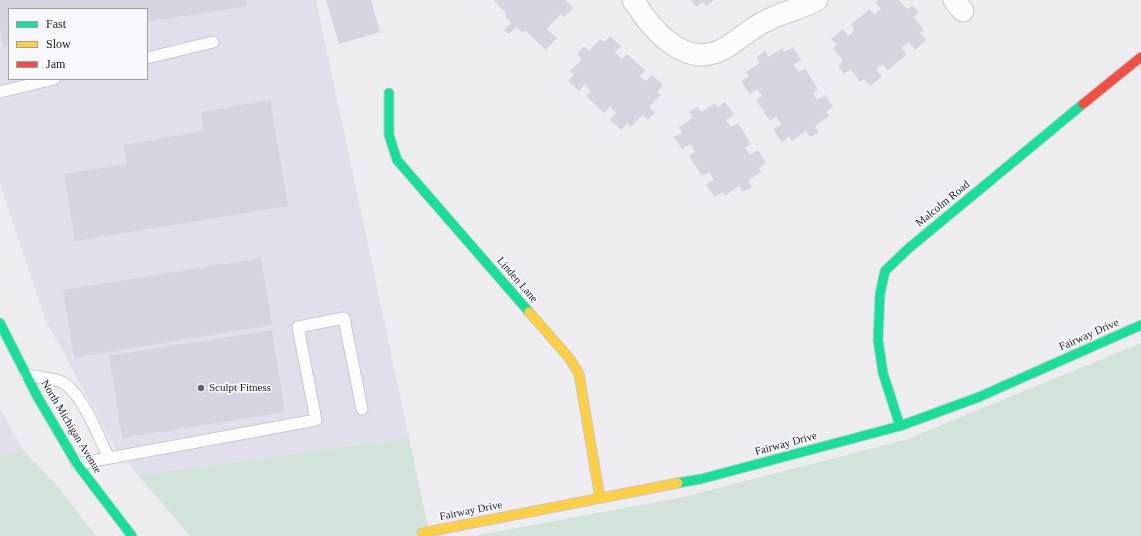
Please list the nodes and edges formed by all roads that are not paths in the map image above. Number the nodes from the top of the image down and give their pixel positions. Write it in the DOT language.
graph roads {
  1 [pos="633,0"];
  2 [pos="817,0"];
  3 [pos="213,42"];
  4 [pos="1141,57"];
  5 [pos="148,58"];
  6 [pos="50,80"];
  7 [pos="0,92"];
  8 [pos="389,93"];
  9 [pos="0,324"];
  10 [pos="1141,325"];
  11 [pos="26,375"];
  12 [pos="362,409"];
  13 [pos="900,426"];
  14 [pos="109,458"];
  15 [pos="77,464"];
  16 [pos="600,498"];
  17 [pos="422,533"];
  18 [pos="132,536"];
  1 -- 2 [label="street"];
  3 -- 5 [label="lane"];
  4 -- 13 [label="street, Malcolm Road"];
  6 -- 7 [label="lane"];
  8 -- 16 [label="street, Linden Lane"];
  9 -- 11 [label="street, North Michigan Avenue"];
  10 -- 13 [label="street, Fairway Drive"];
  11 -- 14 [label="lane"];
  11 -- 15 [label="street, North Michigan Avenue"];
  12 -- 14 [label="lane"];
  13 -- 16 [label="street, Fairway Drive"];
  14 -- 15 [label="lane"];
  15 -- 18 [label="street, North Michigan Avenue"];
  16 -- 17 [label="street, Fairway Drive"];
}
